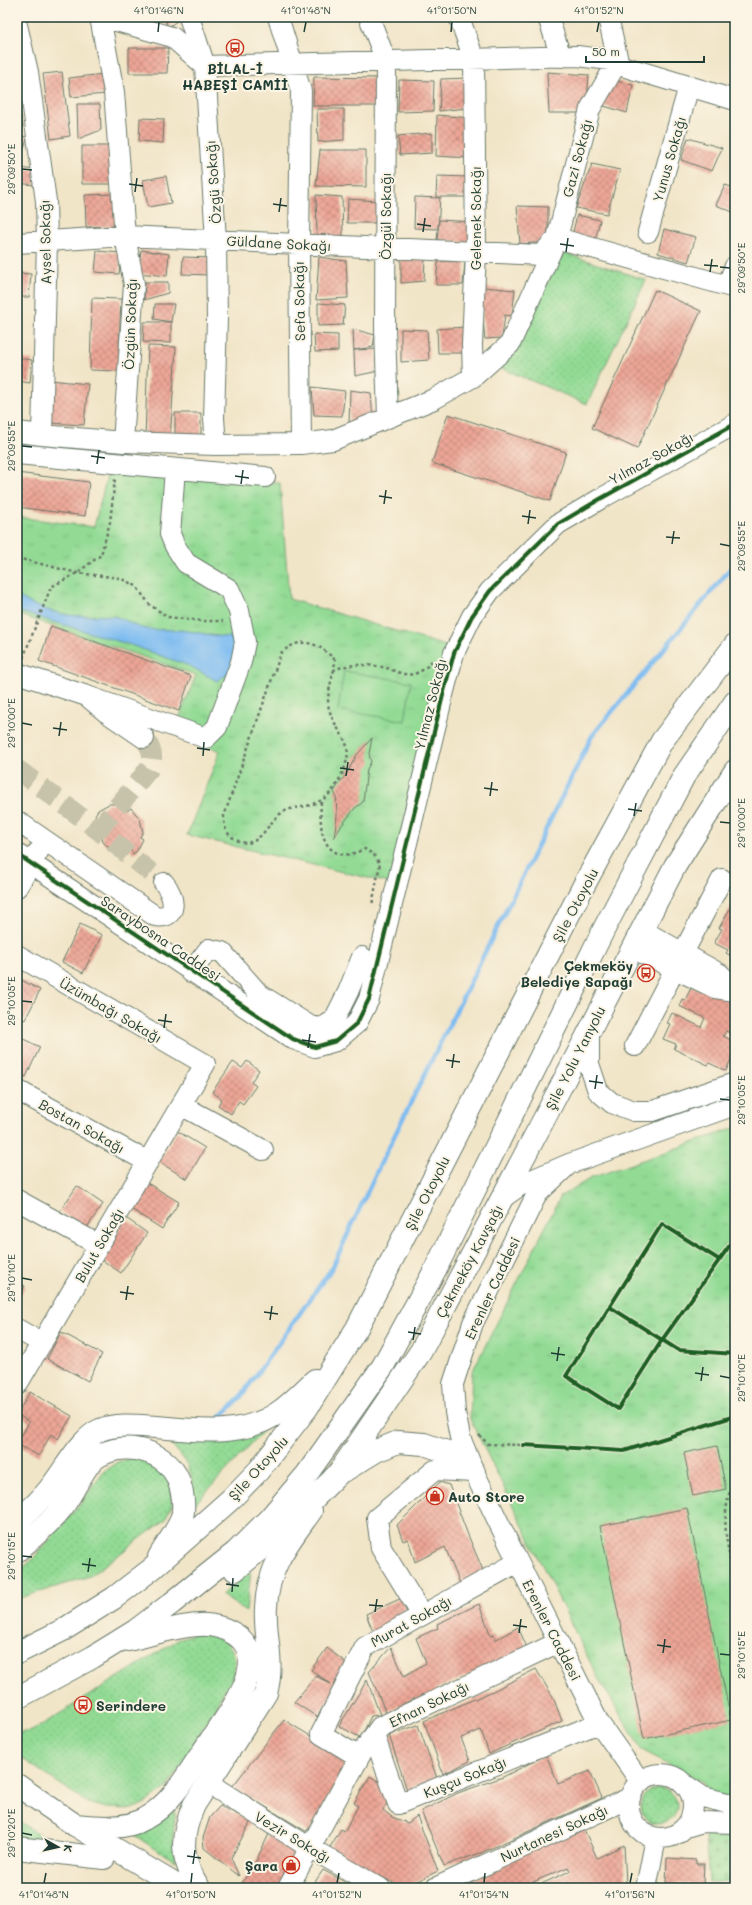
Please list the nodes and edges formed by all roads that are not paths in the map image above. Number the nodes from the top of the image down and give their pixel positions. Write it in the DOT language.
graph roads {
  1 [pos="101,17"];
  2 [pos="189,17"];
  3 [pos="278,17"];
  4 [pos="369,17"];
  5 [pos="459,17"];
  6 [pos="548,17"];
  7 [pos="608,17"];
  8 [pos="17,25"];
  9 [pos="561,56"];
  10 [pos="474,59"];
  11 [pos="386,61"];
  12 [pos="618,61"];
  13 [pos="294,63"];
  14 [pos="205,66"];
  15 [pos="689,86"];
  16 [pos="735,100"];
  17 [pos="648,232"];
  18 [pos="125,236"];
  19 [pos="557,238"];
  20 [pos="216,240"];
  21 [pos="47,241"];
  22 [pos="17,243"];
  23 [pos="298,244"];
  24 [pos="385,248"];
  25 [pos="476,252"];
  26 [pos="541,255"];
  27 [pos="735,266"];
  28 [pos="731,286"];
  29 [pos="473,377"];
  30 [pos="388,417"];
  31 [pos="735,424"];
  32 [pos="17,432"];
  33 [pos="42,435"];
  34 [pos="123,442"];
  35 [pos="301,444"];
  36 [pos="216,445"];
  37 [pos="17,454"];
  38 [pos="175,469"];
  39 [pos="265,477"];
  40 [pos="735,645"];
  41 [pos="17,674"];
  42 [pos="86,696"];
  43 [pos="735,702"];
  44 [pos="144,738"];
  45 [pos="735,771"];
  46 [pos="17,820"];
  47 [pos="44,840"];
  48 [pos="24,859"];
  49 [pos="722,879"];
  50 [pos="164,883"];
  51 [pos="17,887"];
  52 [pos="637,939"];
  53 [pos="17,955"];
  54 [pos="362,957"];
  55 [pos="685,964"];
  56 [pos="191,972"];
  57 [pos="735,990"];
  58 [pos="589,1030"];
  59 [pos="292,1039"];
  60 [pos="635,1046"];
  61 [pos="205,1064"];
  62 [pos="735,1083"];
  63 [pos="17,1090"];
  64 [pos="181,1105"];
  65 [pos="735,1105"];
  66 [pos="263,1150"];
  67 [pos="148,1162"];
  68 [pos="569,1164"];
  69 [pos="501,1199"];
  70 [pos="17,1200"];
  71 [pos="99,1245"];
  72 [pos="17,1329"];
  73 [pos="42,1342"];
  74 [pos="349,1342"];
  75 [pos="17,1385"];
  76 [pos="474,1472"];
  77 [pos="338,1474"];
  78 [pos="17,1522"];
  79 [pos="17,1551"];
  80 [pos="518,1562"];
  81 [pos="153,1568"];
  82 [pos="172,1603"];
  83 [pos="422,1615"];
  84 [pos="559,1642"];
  85 [pos="115,1643"];
  86 [pos="17,1653"];
  87 [pos="17,1698"];
  88 [pos="599,1723"];
  89 [pos="374,1735"];
  90 [pos="359,1757"];
  91 [pos="640,1781"];
  92 [pos="208,1783"];
  93 [pos="17,1785"];
  94 [pos="687,1786"];
  95 [pos="629,1798"];
  96 [pos="17,1804"];
  97 [pos="735,1805"];
  98 [pos="735,1822"];
  99 [pos="76,1825"];
  100 [pos="686,1826"];
  101 [pos="656,1838"];
  102 [pos="17,1848"];
  103 [pos="310,1848"];
  104 [pos="104,1858"];
  105 [pos="151,1888"];
  106 [pos="181,1888"];
  107 [pos="199,1888"];
  108 [pos="288,1888"];
  109 [pos="380,1888"];
  110 [pos="435,1888"];
  111 [pos="646,1888"];
  1 -- 14 [label="street"];
  1 -- 18 [label="street, Özgün Sokağı"];
  2 -- 14 [label="street, Özgü Sokağı"];
  3 -- 13 [label="street, Sefa Sokağı"];
  4 -- 11 [label="street, Özgül Sokağı"];
  5 -- 10 [label="street, Gelenek Sokağı"];
  6 -- 9 [label="street"];
  7 -- 12 [label="street"];
  8 -- 21 [label="street, Aysel Sokağı"];
  9 -- 10 [label="street"];
  9 -- 12 [label="street"];
  10 -- 11 [label="street"];
  10 -- 25 [label="street, Gelenek Sokağı"];
  11 -- 13 [label="street"];
  11 -- 24 [label="street, Özgül Sokağı"];
  12 -- 15 [label="street"];
  12 -- 19 [label="street, Gazi Sokağı"];
  13 -- 14 [label="street"];
  13 -- 23 [label="street, Sefa Sokağı"];
  14 -- 20 [label="street, Özgü Sokağı"];
  15 -- 16 [label="street"];
  15 -- 17 [label="street, Yunus Sokağı"];
  18 -- 20 [label="street, Güldane Sokağı"];
  18 -- 21 [label="street, Güldane Sokağı"];
  18 -- 34 [label="street, Özgün Sokağı"];
  19 -- 26 [label="street, Gazi Sokağı"];
  19 -- 28 [label="street"];
  19 -- 29 [label="street"];
  20 -- 23 [label="street, Güldane Sokağı"];
  20 -- 36 [label="street, Özgü Sokağı"];
  21 -- 22 [label="street, Güldane Sokağı"];
  21 -- 33 [label="street, Aysel Sokağı"];
  23 -- 24 [label="street, Güldane Sokağı"];
  23 -- 35 [label="street, Sefa Sokağı"];
  24 -- 25 [label="street, Güldane Sokağı"];
  24 -- 30 [label="street, Özgül Sokağı"];
  25 -- 26 [label="street, Güldane Sokağı"];
  25 -- 29 [label="street, Gelenek Sokağı"];
  27 -- 28 [label="street"];
  29 -- 30 [label="street"];
  30 -- 35 [label="street"];
  31 -- 59 [label="street, Yılmaz Sokağı"];
  32 -- 33 [label="street"];
  33 -- 34 [label="street"];
  34 -- 36 [label="street"];
  35 -- 36 [label="street"];
  37 -- 38 [label="street"];
  38 -- 39 [label="street"];
  38 -- 42 [label="street"];
  40 -- 74 [label="main road, Şile Otoyolu"];
  41 -- 42 [label="street"];
  42 -- 44 [label="street"];
  43 -- 82 [label="main road"];
  45 -- 52 [label="main road, Şile Yolu Yanyolu"];
  46 -- 47 [label="street"];
  47 -- 48 [label="street"];
  47 -- 50 [label="street"];
  48 -- 51 [label="street"];
  48 -- 56 [label="street, Saraybosna Caddesi"];
  49 -- 55 [label="street"];
  52 -- 55 [label="street"];
  52 -- 58 [label="main road, Şile Yolu Yanyolu"];
  53 -- 61 [label="street, Üzümbağı Sokağı"];
  54 -- 56 [label="street"];
  55 -- 57 [label="street"];
  55 -- 60 [label="street"];
  56 -- 59 [label="street, Saraybosna Caddesi"];
  58 -- 62 [label="street"];
  58 -- 69 [label="main road, Şile Yolu Yanyolu"];
  61 -- 64 [label="street, Bulut Sokağı"];
  63 -- 67 [label="street, Bostan Sokağı"];
  64 -- 66 [label="street"];
  64 -- 67 [label="street, Bulut Sokağı"];
  65 -- 68 [label="street, Çekmeköy Kavşağı"];
  67 -- 71 [label="street, Bulut Sokağı"];
  68 -- 69 [label="street, Çekmeköy Kavşağı"];
  68 -- 76 [label="street, Erenler Caddesi"];
  69 -- 77 [label="main road, Çekmeköy Kavşağı"];
  70 -- 71 [label="street"];
  71 -- 73 [label="street, Bulut Sokağı"];
  72 -- 73 [label="street"];
  73 -- 75 [label="street, Bulut Sokağı"];
  74 -- 78 [label="main road"];
  74 -- 81 [label="main road, Şile Otoyolu"];
  76 -- 77 [label="main road"];
  76 -- 80 [label="street, Erenler Caddesi"];
  76 -- 83 [label="street"];
  77 -- 82 [label="main road"];
  77 -- 92 [label="main road"];
  79 -- 81 [label="main road"];
  80 -- 83 [label="street, Murat Sokağı"];
  80 -- 84 [label="street, Erenler Caddesi"];
  81 -- 86 [label="main road, Şile Otoyolu"];
  82 -- 85 [label="main road"];
  83 -- 90 [label="street, Murat Sokağı"];
  84 -- 88 [label="street, Erenler Caddesi"];
  84 -- 89 [label="street, Efnan Sokağı"];
  85 -- 87 [label="main road"];
  85 -- 99 [label="main road"];
  88 -- 89 [label="street, Kuşçu Sokağı"];
  88 -- 91 [label="street, Erenler Caddesi"];
  89 -- 90 [label="street, Efnan Sokağı"];
  90 -- 103 [label="street, Efnan Sokağı"];
  91 -- 94 [label="street"];
  91 -- 95 [label="street"];
  92 -- 103 [label="street, Vezir Sokağı"];
  92 -- 107 [label="main road"];
  93 -- 99 [label="main road"];
  94 -- 97 [label="street"];
  94 -- 100 [label="street"];
  95 -- 101 [label="street"];
  95 -- 110 [label="street, Nurtanesi Sokağı"];
  96 -- 104 [label="main road"];
  98 -- 100 [label="street"];
  99 -- 106 [label="main road"];
  100 -- 101 [label="street"];
  101 -- 111 [label="street"];
  102 -- 104 [label="main road"];
  103 -- 108 [label="street, Efnan Sokağı"];
  103 -- 109 [label="street, Vezir Sokağı"];
  104 -- 105 [label="main road"];
}
